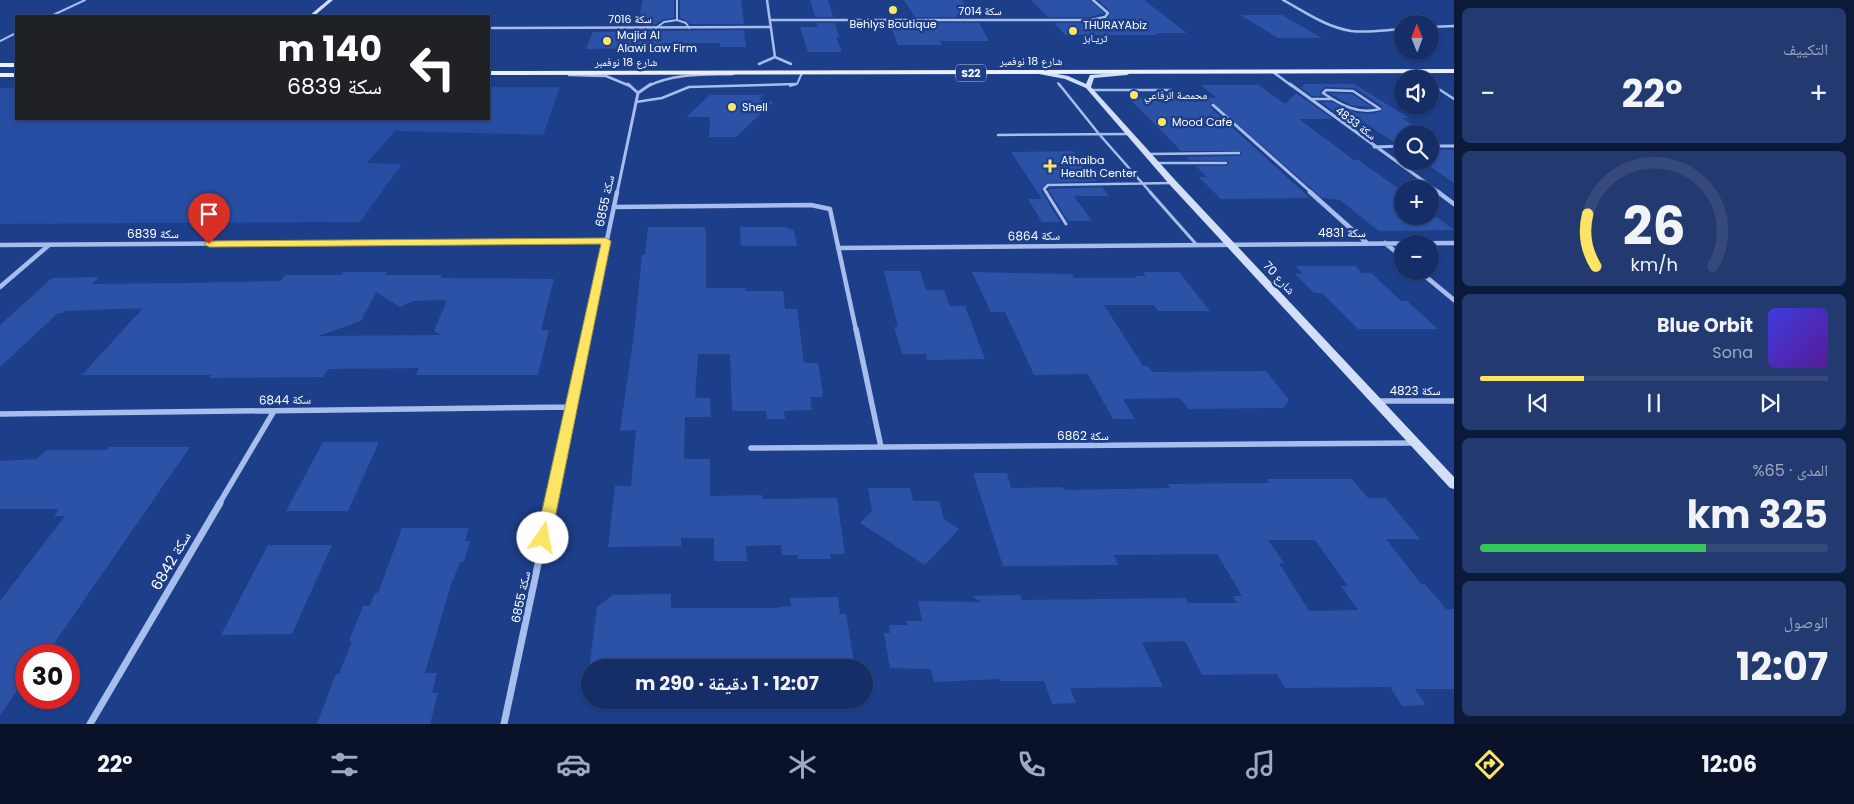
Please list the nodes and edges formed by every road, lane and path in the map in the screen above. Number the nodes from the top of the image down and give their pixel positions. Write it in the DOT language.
graph roads {
  1 [pos="85,0"];
  2 [pos="330,0"];
  3 [pos="677,0"];
  4 [pos="767,0"];
  5 [pos="1093,0"];
  6 [pos="1283,0"];
  7 [pos="53,15"];
  8 [pos="312,15"];
  9 [pos="677,20"];
  10 [pos="770,20"];
  11 [pos="1454,26"];
  12 [pos="1439,27"];
  13 [pos="490,28"];
  14 [pos="656,28"];
  15 [pos="689,28"];
  16 [pos="771,28"];
  17 [pos="1394,29"];
  18 [pos="15,34"];
  19 [pos="0,41"];
  20 [pos="775,57"];
  21 [pos="1454,63"];
  22 [pos="759,64"];
  23 [pos="791,64"];
  24 [pos="0,65"];
  25 [pos="15,65"];
  26 [pos="490,65"];
  27 [pos="1439,71"];
  28 [pos="1454,71"];
  29 [pos="1130,72"];
  30 [pos="1272,72"];
  31 [pos="1394,72"];
  32 [pos="490,73"];
  33 [pos="512,73"];
  34 [pos="754,73"];
  35 [pos="802,73"];
  36 [pos="1041,73"];
  37 [pos="0,75"];
  38 [pos="15,75"];
  39 [pos="1058,83"];
  40 [pos="1090,89"];
  41 [pos="1170,90"];
  42 [pos="1439,90"];
  43 [pos="638,93"];
  44 [pos="1310,99"];
  45 [pos="1332,99"];
  46 [pos="1454,99"];
  47 [pos="636,102"];
  48 [pos="1213,105"];
  49 [pos="1100,134"];
  50 [pos="1128,134"];
  51 [pos="998,135"];
  52 [pos="1394,146"];
  53 [pos="1439,146"];
  54 [pos="1454,146"];
  55 [pos="1374,147"];
  56 [pos="1239,153"];
  57 [pos="1146,154"];
  58 [pos="1226,163"];
  59 [pos="1155,164"];
  60 [pos="1142,183"];
  61 [pos="1173,183"];
  62 [pos="1454,204"];
  63 [pos="614,207"];
  64 [pos="1066,224"];
  65 [pos="606,241"];
  66 [pos="1367,243"];
  67 [pos="1385,243"];
  68 [pos="1454,243"];
  69 [pos="1196,244"];
  70 [pos="1230,244"];
  71 [pos="49,245"];
  72 [pos="0,246"];
  73 [pos="838,248"];
  74 [pos="1394,251"];
  75 [pos="1430,280"];
  76 [pos="0,287"];
  77 [pos="1454,300"];
  78 [pos="1376,401"];
  79 [pos="1454,401"];
  80 [pos="571,407"];
  81 [pos="274,410"];
  82 [pos="0,414"];
  83 [pos="1415,443"];
  84 [pos="880,447"];
  85 [pos="751,448"];
  86 [pos="1454,485"];
  87 [pos="90,724"];
  88 [pos="504,724"];
  1 -- 7 [label="lane"];
  2 -- 8 [label="street"];
  3 -- 9 [label="lane"];
  4 -- 10 [label="street"];
  5 -- 10 [label="street, سكة 7014"];
  6 -- 17 [label="street"];
  9 -- 14 [label="lane"];
  9 -- 15 [label="lane"];
  10 -- 16 [label="street"];
  11 -- 12 [label="street"];
  13 -- 14 [label="street, سكة 7016"];
  14 -- 15 [label="street, سكة 7016"];
  15 -- 16 [label="street, سكة 7016"];
  16 -- 20 [label="street"];
  18 -- 19 [label="lane"];
  20 -- 22 [label="street"];
  20 -- 23 [label="street"];
  21 -- 23 [label="main road, شارع 18 نوفمبر / S22"];
  22 -- 23 [label="main road, شارع 18 نوفمبر / S22"];
  22 -- 26 [label="main road, شارع 18 نوفمبر / S22"];
  24 -- 25 [label="main road"];
  27 -- 28 [label="main road, شارع 18 نوفمبر / S22"];
  29 -- 30 [label="main road, شارع 18 نوفمبر / S22"];
  29 -- 36 [label="main road, شارع 18 نوفمبر / S22"];
  29 -- 40 [label="street"];
  30 -- 31 [label="main road, شارع 18 نوفمبر / S22"];
  30 -- 44 [label="street, سكة 4833"];
  32 -- 33 [label="main road, شارع 18 نوفمبر / S22"];
  33 -- 34 [label="main road, شارع 18 نوفمبر / S22"];
  33 -- 43 [label="street"];
  34 -- 35 [label="main road, شارع 18 نوفمبر / S22"];
  34 -- 43 [label="street"];
  35 -- 36 [label="main road, شارع 18 نوفمبر / S22"];
  35 -- 47 [label="lane"];
  36 -- 40 [label="street, شارع 70"];
  37 -- 38 [label="main road"];
  39 -- 49 [label="lane"];
  40 -- 41 [label="lane"];
  40 -- 50 [label="street, شارع 70"];
  42 -- 46 [label="lane"];
  43 -- 47 [label="street, سكة 6855"];
  44 -- 45 [label="lane"];
  44 -- 55 [label="street, سكة 4833"];
  45 -- 45 [label="lane"];
  47 -- 63 [label="street, سكة 6855"];
  48 -- 66 [label="street"];
  49 -- 50 [label="lane"];
  49 -- 51 [label="lane"];
  49 -- 60 [label="lane"];
  50 -- 57 [label="street, شارع 70"];
  52 -- 55 [label="street"];
  53 -- 54 [label="street"];
  55 -- 62 [label="street, سكة 4833"];
  56 -- 57 [label="lane"];
  57 -- 59 [label="street, شارع 70"];
  58 -- 59 [label="lane"];
  59 -- 61 [label="street, شارع 70"];
  60 -- 61 [label="lane"];
  60 -- 64 [label="lane"];
  60 -- 69 [label="lane"];
  61 -- 70 [label="street, شارع 70"];
  63 -- 65 [label="street, سكة 6855"];
  63 -- 73 [label="street"];
  65 -- 71 [label="street, سكة 6839"];
  65 -- 80 [label="street, سكة 6855"];
  66 -- 67 [label="street, سكة 4831"];
  66 -- 70 [label="street, سكة 4831"];
  67 -- 68 [label="street, سكة 4831"];
  67 -- 74 [label="street"];
  69 -- 70 [label="street, سكة 6864"];
  69 -- 73 [label="street, سكة 6864"];
  70 -- 78 [label="street, شارع 70"];
  71 -- 72 [label="street, سكة 6839"];
  71 -- 76 [label="street"];
  73 -- 84 [label="street"];
  75 -- 77 [label="street"];
  78 -- 79 [label="street, سكة 4823"];
  78 -- 83 [label="street, شارع 70"];
  80 -- 81 [label="street, سكة 6844"];
  80 -- 88 [label="street, سكة 6855"];
  81 -- 82 [label="street, سكة 6844"];
  81 -- 87 [label="street, سكة 6842"];
  83 -- 84 [label="street, سكة 6862"];
  83 -- 86 [label="street, شارع 70"];
  84 -- 85 [label="street, سكة 6862"];
}
